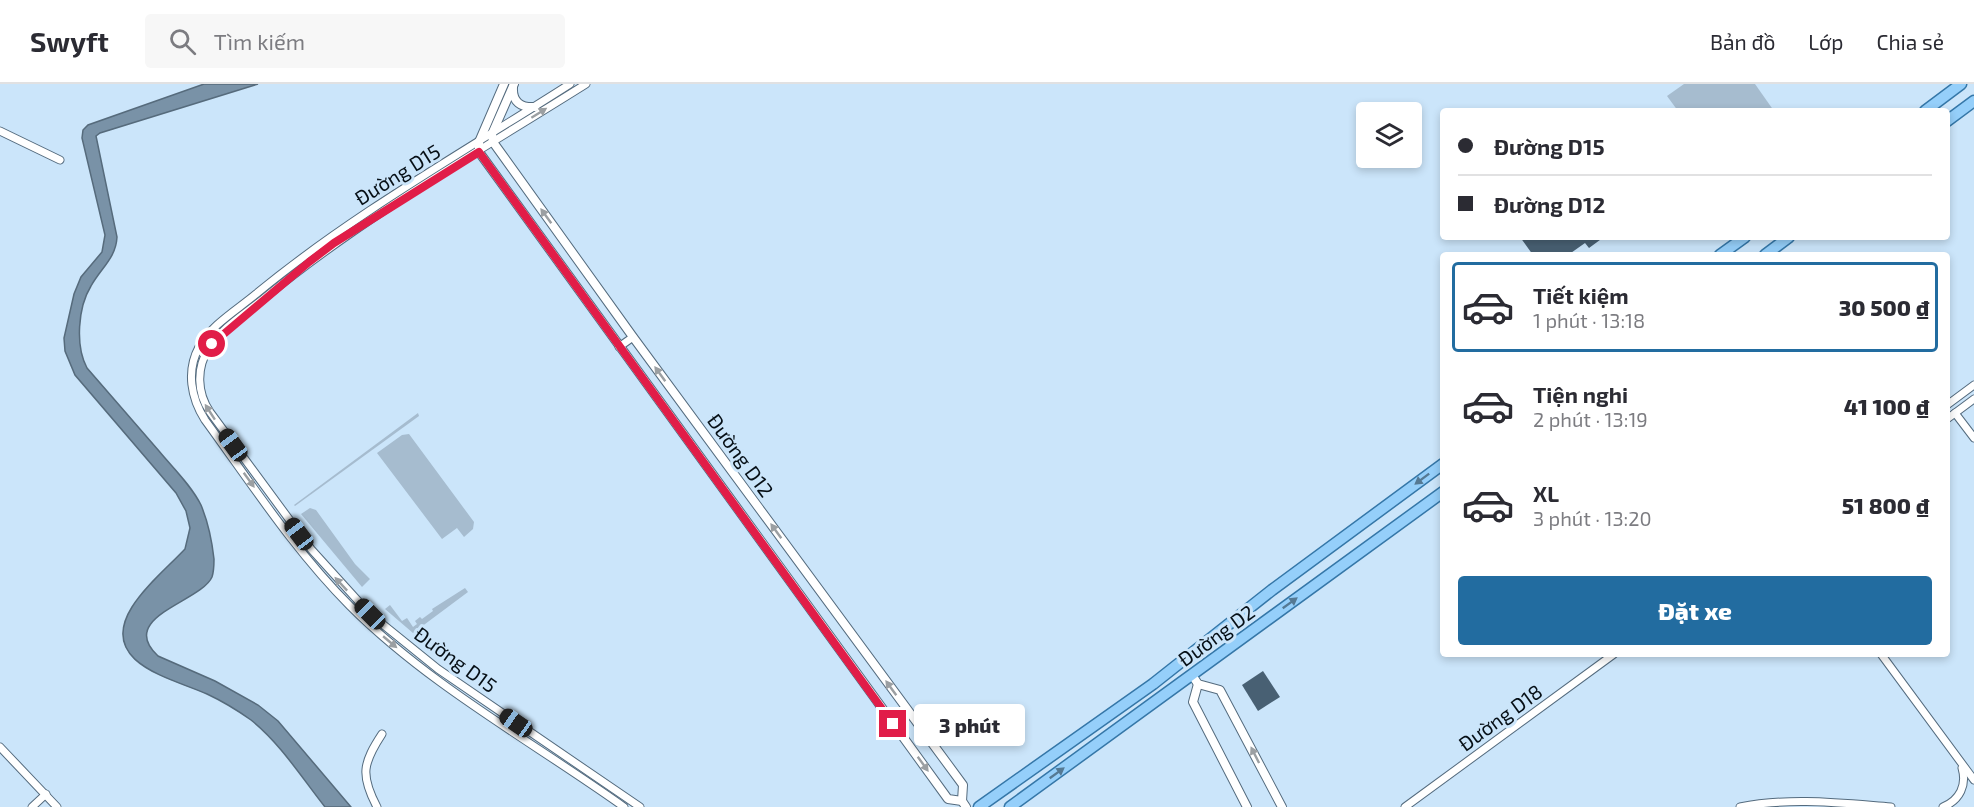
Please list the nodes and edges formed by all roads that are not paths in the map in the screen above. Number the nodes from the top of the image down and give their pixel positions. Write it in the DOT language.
graph roads {
  1 [pos="504,84"];
  2 [pos="514,84"];
  3 [pos="570,84"];
  4 [pos="586,84"];
  5 [pos="1961,84"];
  6 [pos="1950,93"];
  7 [pos="1970,104"];
  8 [pos="535,107"];
  9 [pos="1921,108"];
  10 [pos="1929,108"];
  11 [pos="1950,119"];
  12 [pos="1950,126"];
  13 [pos="0,130"];
  14 [pos="492,138"];
  15 [pos="479,147"];
  16 [pos="60,160"];
  17 [pos="1741,240"];
  18 [pos="1749,240"];
  19 [pos="1786,240"];
  20 [pos="1724,252"];
  21 [pos="1731,252"];
  22 [pos="1769,252"];
  23 [pos="633,337"];
  24 [pos="618,347"];
  25 [pos="1974,385"];
  26 [pos="1974,399"];
  27 [pos="1950,403"];
  28 [pos="1955,413"];
  29 [pos="1950,417"];
  30 [pos="1974,438"];
  31 [pos="1440,466"];
  32 [pos="1440,494"];
  33 [pos="1610,657"];
  34 [pos="1883,657"];
  35 [pos="1182,661"];
  36 [pos="1195,679"];
  37 [pos="382,734"];
  38 [pos="0,747"];
  39 [pos="1961,762"];
  40 [pos="1974,780"];
  41 [pos="46,794"];
  42 [pos="964,804"];
  43 [pos="32,807"];
  44 [pos="57,807"];
  45 [pos="377,807"];
  46 [pos="624,807"];
  47 [pos="640,807"];
  48 [pos="979,807"];
  49 [pos="1010,807"];
  50 [pos="1247,807"];
  51 [pos="1282,807"];
  52 [pos="1405,807"];
  53 [pos="1740,807"];
  54 [pos="1891,807"];
  55 [pos="1943,807"];
  1 -- 15 [label="street"];
  2 -- 8 [label="street"];
  2 -- 14 [label="street"];
  3 -- 8 [label="street, Đường D15"];
  14 -- 4 [label="street, Đường D15, one-way"];
  5 -- 6 [label="main road"];
  6 -- 9 [label="main road"];
  6 -- 10 [label="main road"];
  7 -- 11 [label="main road"];
  7 -- 12 [label="main road"];
  8 -- 14 [label="street, Đường D15"];
  13 -- 16 [label="street"];
  14 -- 15 [label="street, Đường D15"];
  23 -- 14 [label="street, Đường D12, one-way"];
  15 -- 24 [label="street, Đường D12"];
  15 -- 46 [label="street, Đường D15, one-way"];
  47 -- 15 [label="street, Đường D15, one-way"];
  17 -- 20 [label="main road"];
  18 -- 21 [label="main road"];
  19 -- 22 [label="main road"];
  23 -- 24 [label="street"];
  42 -- 23 [label="street, Đường D12, one-way"];
  24 -- 42 [label="street, Đường D12, one-way"];
  25 -- 27 [label="street"];
  26 -- 28 [label="street"];
  28 -- 29 [label="street"];
  28 -- 30 [label="street"];
  31 -- 35 [label="main road, Đường D2, one-way"];
  36 -- 32 [label="main road, Đường D2, one-way"];
  33 -- 52 [label="street, Đường D18"];
  34 -- 39 [label="street"];
  35 -- 36 [label="main road"];
  35 -- 48 [label="main road, Đường D2"];
  49 -- 36 [label="main road, Đường D2, one-way"];
  36 -- 50 [label="street"];
  51 -- 36 [label="street, one-way"];
  37 -- 45 [label="street"];
  38 -- 41 [label="street"];
  39 -- 40 [label="street"];
  39 -- 55 [label="street"];
  41 -- 43 [label="street"];
  41 -- 44 [label="street"];
  53 -- 54 [label="street"];
}
